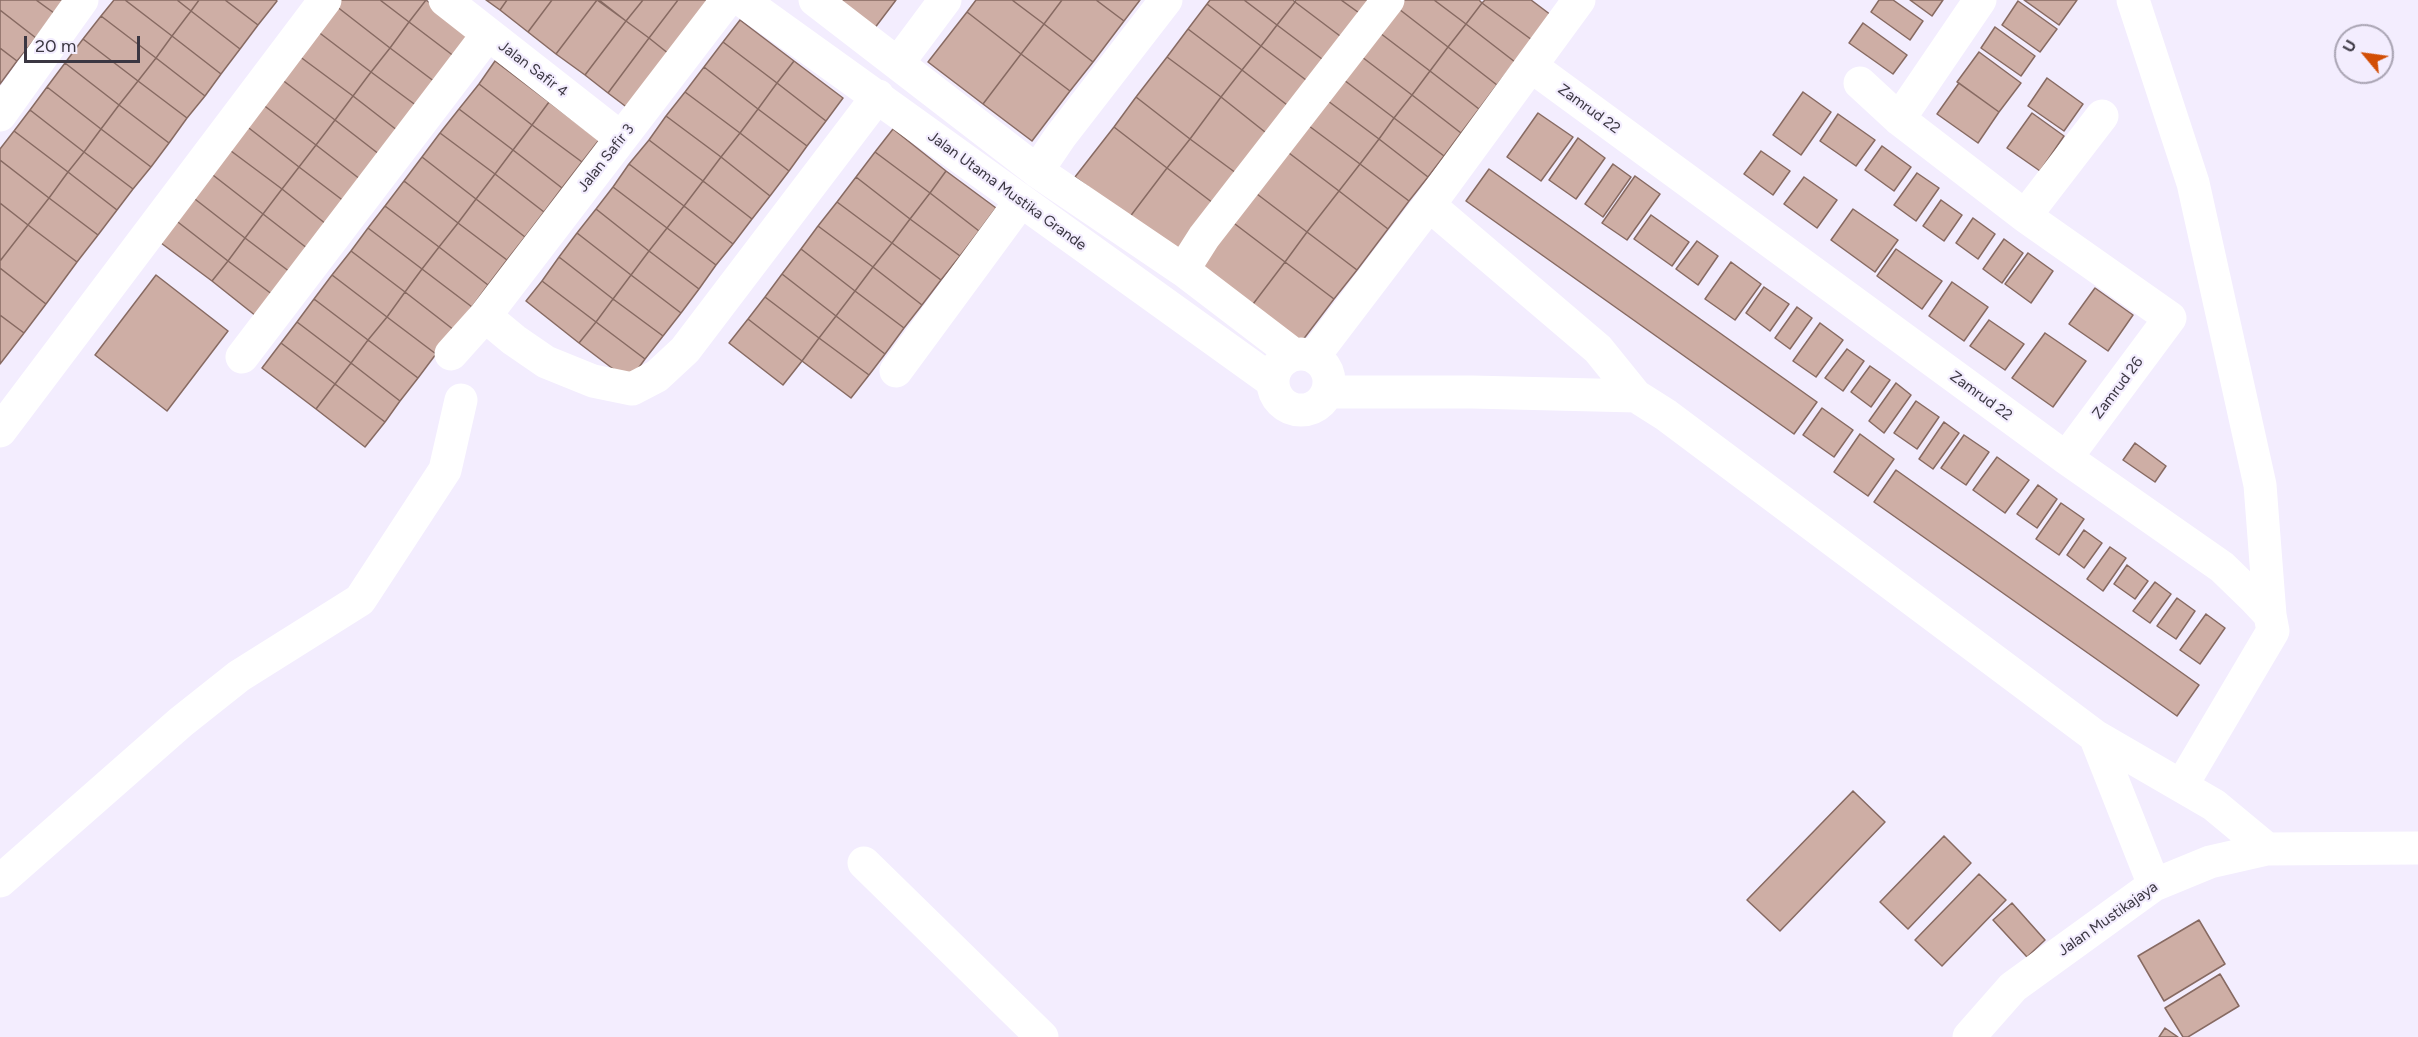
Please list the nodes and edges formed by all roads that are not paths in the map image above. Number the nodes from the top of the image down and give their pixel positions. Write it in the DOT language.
graph roads {
  1 [pos="82,0"];
  2 [pos="326,0"];
  3 [pos="445,0"];
  4 [pos="727,0"];
  5 [pos="742,0"];
  6 [pos="815,0"];
  7 [pos="945,0"];
  8 [pos="1166,0"];
  9 [pos="1388,0"];
  10 [pos="1579,0"];
  11 [pos="1980,0"];
  12 [pos="2133,0"];
  13 [pos="488,34"];
  14 [pos="898,63"];
  15 [pos="1531,66"];
  16 [pos="1860,83"];
  17 [pos="878,96"];
  18 [pos="0,115"];
  19 [pos="2102,116"];
  20 [pos="1899,119"];
  21 [pos="621,138"];
  22 [pos="1037,171"];
  23 [pos="1021,201"];
  24 [pos="1430,205"];
  25 [pos="2025,216"];
  26 [pos="1183,270"];
  27 [pos="485,316"];
  28 [pos="451,354"];
  29 [pos="1304,355"];
  30 [pos="242,357"];
  31 [pos="896,371"];
  32 [pos="1272,381"];
  33 [pos="1328,392"];
  34 [pos="1636,396"];
  35 [pos="461,400"];
  36 [pos="5,413"];
  37 [pos="2066,458"];
  38 [pos="2270,615"];
  39 [pos="2096,736"];
  40 [pos="2182,785"];
  41 [pos="2418,848"];
  42 [pos="2267,849"];
  43 [pos="864,863"];
  44 [pos="0,881"];
  45 [pos="2154,885"];
  46 [pos="1042,1037"];
  47 [pos="1969,1037"];
  1 -- 18 [label="street"];
  2 -- 36 [label="street"];
  3 -- 13 [label="street, Jalan Safir 4"];
  4 -- 21 [label="street, Jalan Safir 3"];
  5 -- 17 [label="street, Jalan Utama Mustika Grande"];
  6 -- 14 [label="street"];
  7 -- 14 [label="street"];
  8 -- 22 [label="street"];
  9 -- 26 [label="street"];
  10 -- 15 [label="street"];
  11 -- 20 [label="street"];
  12 -- 38 [label="street"];
  13 -- 21 [label="street, Jalan Safir 4"];
  13 -- 30 [label="street"];
  14 -- 22 [label="street"];
  15 -- 24 [label="street"];
  15 -- 37 [label="street, Zamrud 22"];
  16 -- 20 [label="street"];
  17 -- 23 [label="street, Jalan Utama Mustika Grande"];
  17 -- 27 [label="street"];
  19 -- 25 [label="street"];
  20 -- 25 [label="street"];
  21 -- 27 [label="street, Jalan Safir 3"];
  22 -- 26 [label="street"];
  23 -- 31 [label="street"];
  23 -- 32 [label="street, Jalan Utama Mustika Grande"];
  24 -- 29 [label="street"];
  24 -- 34 [label="street"];
  25 -- 37 [label="street, Zamrud 26"];
  26 -- 29 [label="street"];
  27 -- 28 [label="street, Jalan Safir 3"];
  29 -- 32 [label="street"];
  29 -- 33 [label="street"];
  32 -- 33 [label="street"];
  33 -- 34 [label="street"];
  34 -- 39 [label="street"];
  35 -- 44 [label="street"];
  37 -- 38 [label="street, Zamrud 22"];
  38 -- 40 [label="street"];
  39 -- 40 [label="street"];
  39 -- 45 [label="street"];
  40 -- 42 [label="street"];
  41 -- 42 [label="street, Jalan Mustikajaya"];
  42 -- 45 [label="street, Jalan Mustikajaya"];
  43 -- 46 [label="street"];
  45 -- 47 [label="street, Jalan Mustikajaya"];
}
